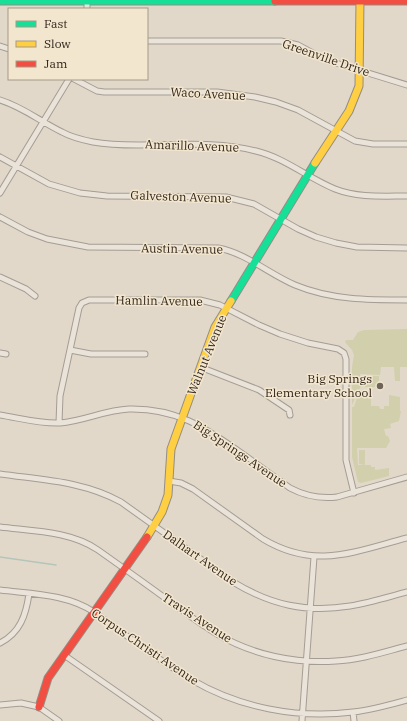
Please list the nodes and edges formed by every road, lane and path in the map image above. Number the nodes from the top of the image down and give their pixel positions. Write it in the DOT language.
graph roads {
  1 [pos="0,1"];
  2 [pos="87,1"];
  3 [pos="360,1"];
  4 [pos="407,1"];
  5 [pos="148,41"];
  6 [pos="360,70"];
  7 [pos="68,80"];
  8 [pos="76,80"];
  9 [pos="407,85"];
  10 [pos="0,100"];
  11 [pos="44,122"];
  12 [pos="335,131"];
  13 [pos="407,144"];
  14 [pos="0,158"];
  15 [pos="17,166"];
  16 [pos="307,174"];
  17 [pos="0,193"];
  18 [pos="407,196"];
  19 [pos="0,216"];
  20 [pos="281,218"];
  21 [pos="407,248"];
  22 [pos="253,263"];
  23 [pos="0,277"];
  24 [pos="35,296"];
  25 [pos="407,300"];
  26 [pos="226,308"];
  27 [pos="70,350"];
  28 [pos="0,353"];
  29 [pos="6,354"];
  30 [pos="145,354"];
  31 [pos="200,367"];
  32 [pos="0,415"];
  33 [pos="290,415"];
  34 [pos="182,417"];
  35 [pos="60,423"];
  36 [pos="0,474"];
  37 [pos="407,477"];
  38 [pos="169,481"];
  39 [pos="354,493"];
  40 [pos="154,525"];
  41 [pos="0,527"];
  42 [pos="407,538"];
  43 [pos="314,557"];
  44 [pos="125,569"];
  45 [pos="0,590"];
  46 [pos="407,592"];
  47 [pos="30,594"];
  48 [pos="310,609"];
  49 [pos="94,612"];
  50 [pos="0,643"];
  51 [pos="407,646"];
  52 [pos="64,654"];
  53 [pos="306,661"];
  54 [pos="407,700"];
  55 [pos="0,705"];
  56 [pos="39,707"];
  57 [pos="353,712"];
  58 [pos="303,714"];
  59 [pos="59,721"];
  60 [pos="159,721"];
  61 [pos="302,721"];
  62 [pos="354,721"];
  1 -- 2 [label="street"];
  2 -- 3 [label="street"];
  3 -- 4 [label="street"];
  3 -- 6 [label="street, Walnut Avenue"];
  5 -- 6 [label="street, Greenville Drive"];
  6 -- 9 [label="street, Greenville Drive"];
  6 -- 12 [label="street, Walnut Avenue"];
  7 -- 11 [label="street"];
  8 -- 12 [label="street, Waco Avenue"];
  10 -- 11 [label="street, Amarillo Avenue"];
  11 -- 15 [label="street"];
  11 -- 16 [label="street, Amarillo Avenue"];
  12 -- 13 [label="street, Waco Avenue"];
  12 -- 16 [label="street, Walnut Avenue"];
  14 -- 15 [label="street, Galveston Avenue"];
  15 -- 17 [label="street"];
  15 -- 20 [label="street, Galveston Avenue"];
  16 -- 18 [label="street, Amarillo Avenue"];
  16 -- 20 [label="street, Walnut Avenue"];
  19 -- 22 [label="street, Austin Avenue"];
  20 -- 21 [label="street, Galveston Avenue"];
  20 -- 22 [label="street, Walnut Avenue"];
  22 -- 25 [label="street, Austin Avenue"];
  22 -- 26 [label="street, Walnut Avenue"];
  23 -- 24 [label="street"];
  26 -- 27 [label="street, Hamlin Avenue"];
  26 -- 31 [label="street, Walnut Avenue"];
  26 -- 39 [label="street, Hamlin Avenue"];
  27 -- 30 [label="street"];
  27 -- 35 [label="street"];
  28 -- 29 [label="street"];
  31 -- 33 [label="street"];
  31 -- 34 [label="street, Walnut Avenue"];
  32 -- 35 [label="street, Big Springs Avenue"];
  34 -- 35 [label="street, Big Springs Avenue"];
  34 -- 38 [label="street, Walnut Avenue"];
  34 -- 39 [label="street, Big Springs Avenue"];
  36 -- 40 [label="street, Dalhart Avenue"];
  37 -- 39 [label="street, Big Springs Avenue"];
  38 -- 40 [label="street, Walnut Avenue"];
  38 -- 43 [label="street"];
  40 -- 44 [label="street, Walnut Avenue"];
  40 -- 48 [label="street, Dalhart Avenue"];
  41 -- 44 [label="street, Travis Avenue"];
  42 -- 43 [label="street"];
  43 -- 48 [label="street"];
  44 -- 49 [label="street, Walnut Avenue"];
  44 -- 53 [label="street, Travis Avenue"];
  45 -- 47 [label="street, Corpus Christi Avenue"];
  46 -- 48 [label="street, Dalhart Avenue"];
  47 -- 49 [label="street, Corpus Christi Avenue"];
  47 -- 50 [label="street"];
  48 -- 53 [label="street"];
  49 -- 52 [label="street, Walnut Avenue"];
  49 -- 58 [label="street, Corpus Christi Avenue"];
  51 -- 53 [label="street, Travis Avenue"];
  52 -- 56 [label="street, Walnut Avenue"];
  52 -- 60 [label="street"];
  53 -- 58 [label="street"];
  54 -- 57 [label="street, Corpus Christi Avenue"];
  55 -- 56 [label="street"];
  56 -- 59 [label="street"];
  57 -- 58 [label="street, Corpus Christi Avenue"];
  57 -- 62 [label="street"];
  58 -- 61 [label="street"];
}
